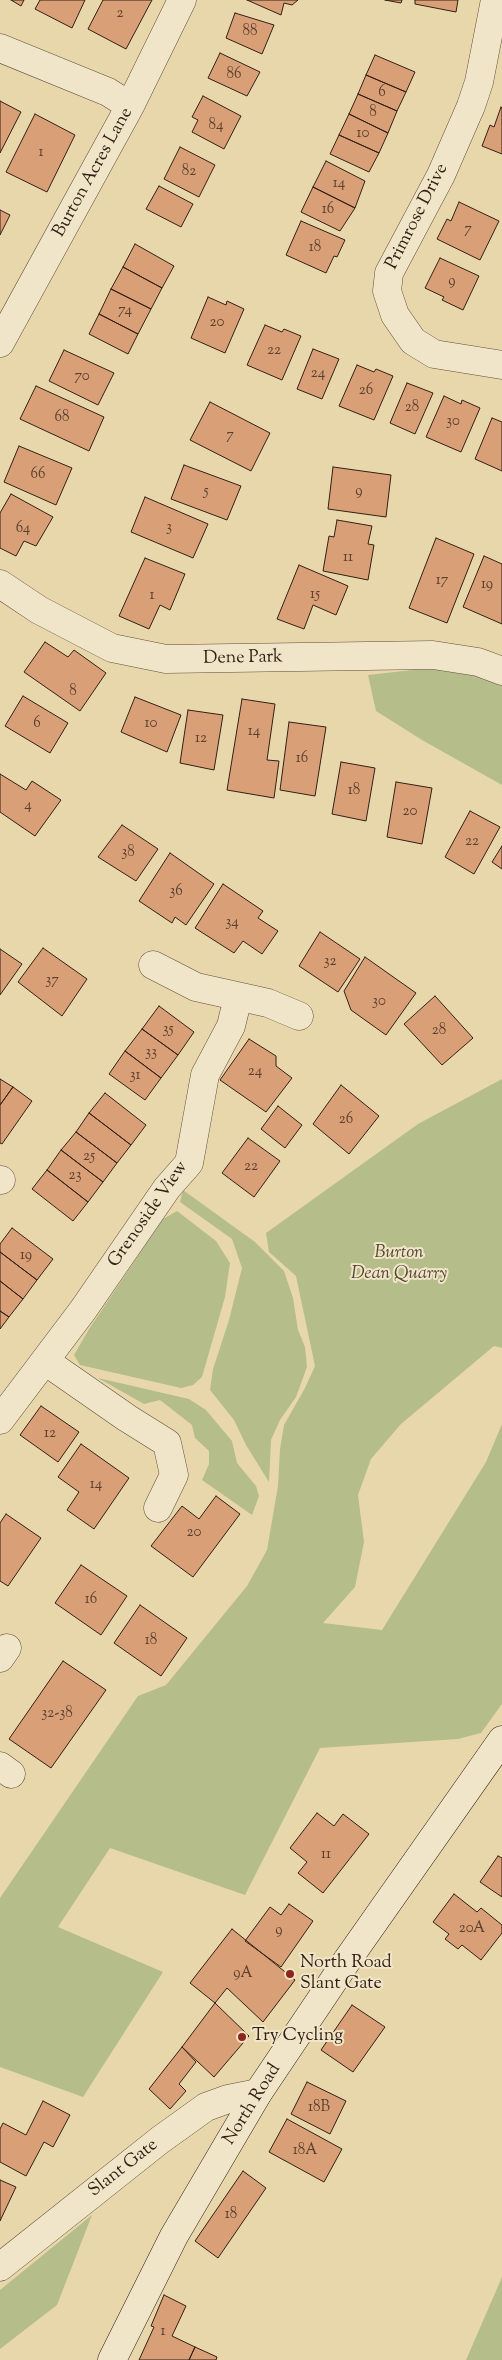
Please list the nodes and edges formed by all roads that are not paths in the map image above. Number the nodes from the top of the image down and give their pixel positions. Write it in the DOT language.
graph roads {
  1 [pos="182,0"];
  2 [pos="495,0"];
  3 [pos="0,48"];
  4 [pos="130,106"];
  5 [pos="0,342"];
  6 [pos="502,365"];
  7 [pos="0,584"];
  8 [pos="502,671"];
  9 [pos="153,965"];
  10 [pos="238,997"];
  11 [pos="299,1016"];
  12 [pos="45,1361"];
  13 [pos="0,1420"];
  14 [pos="158,1508"];
  15 [pos="502,1740"];
  16 [pos="258,2093"];
  17 [pos="0,2267"];
  18 [pos="112,2360"];
  1 -- 4 [label="street, Burton Acres Lane"];
  2 -- 6 [label="street, Primrose Drive"];
  3 -- 4 [label="street"];
  4 -- 5 [label="street, Burton Acres Lane"];
  7 -- 8 [label="street, Dene Park"];
  9 -- 10 [label="street"];
  10 -- 11 [label="street"];
  10 -- 12 [label="street, Grenoside View"];
  12 -- 13 [label="street, Grenoside View"];
  12 -- 14 [label="street"];
  15 -- 16 [label="street, North Road"];
  16 -- 17 [label="street, Slant Gate"];
  16 -- 18 [label="street, North Road"];
}
